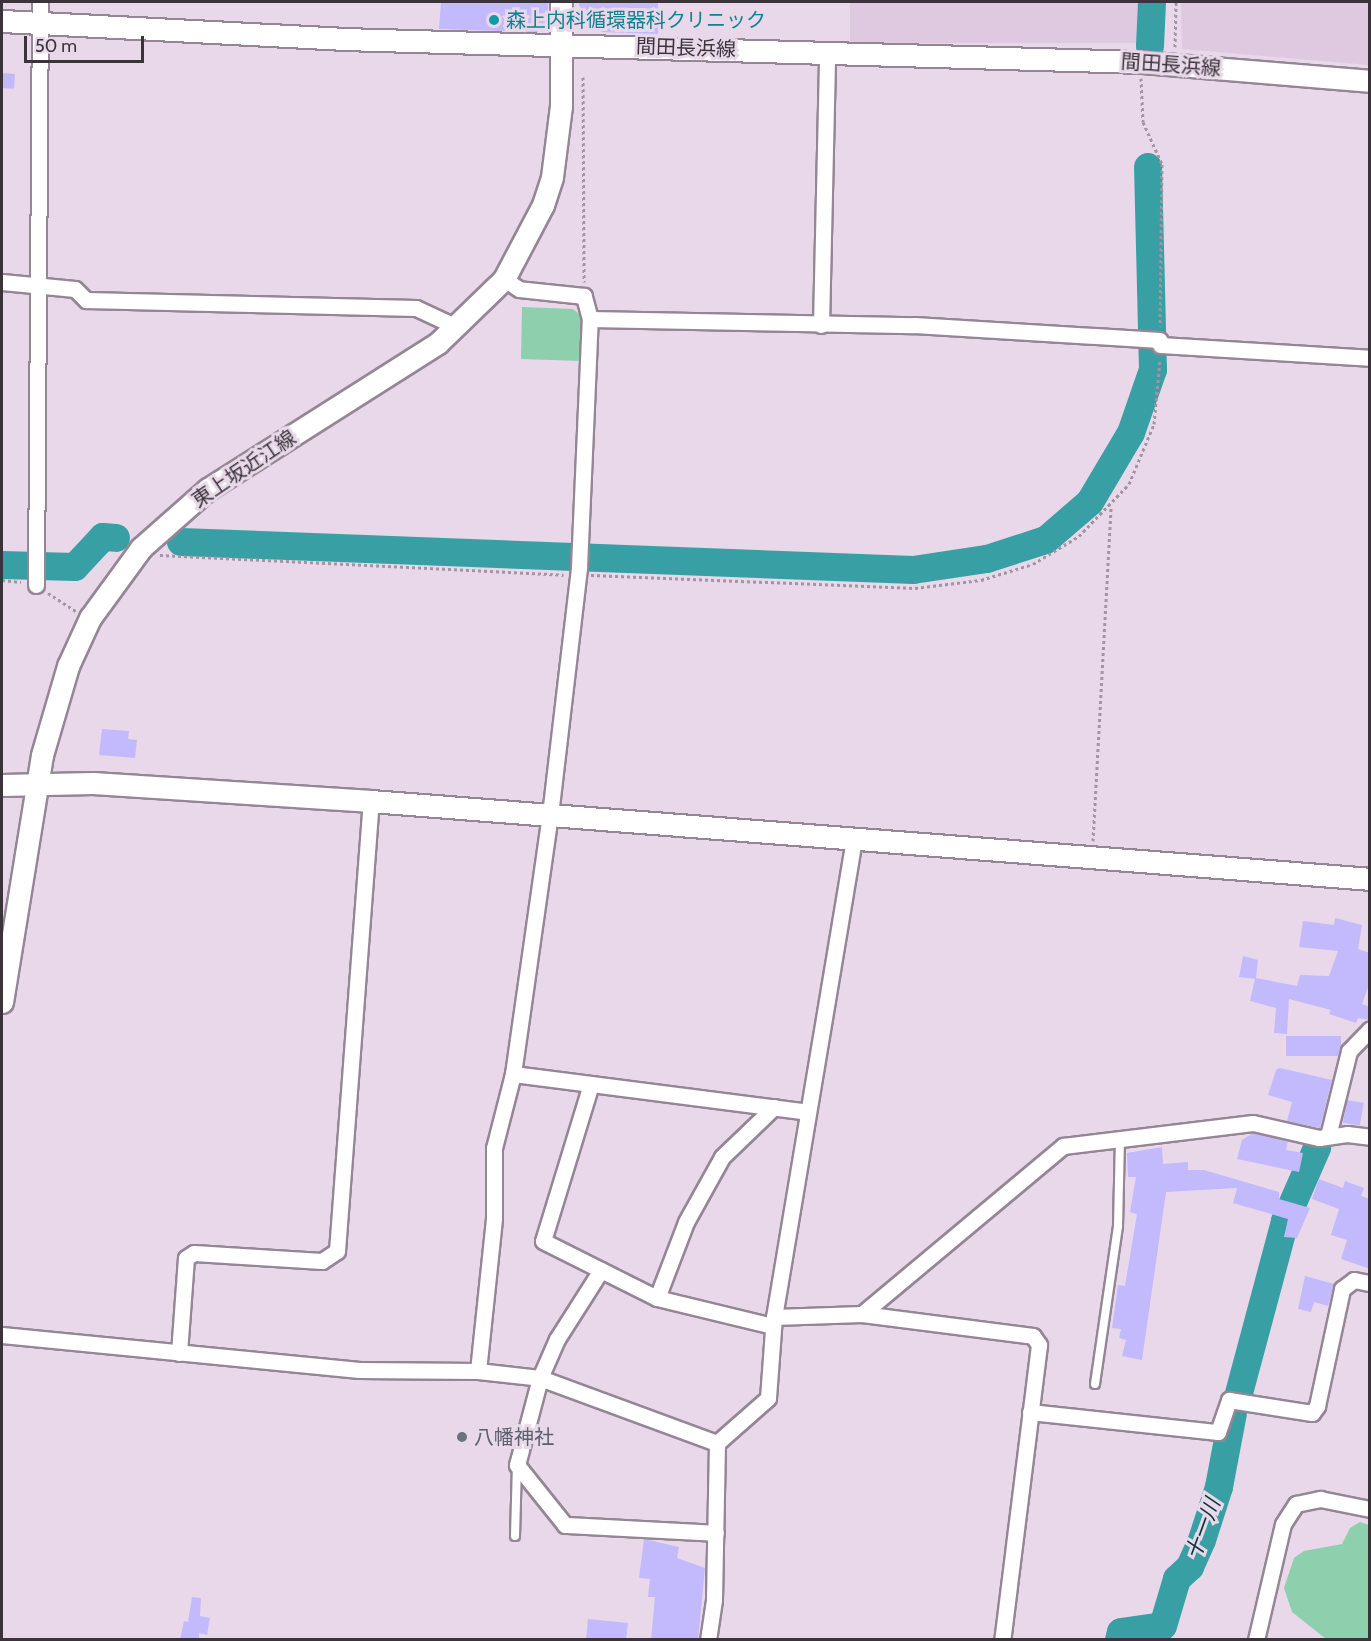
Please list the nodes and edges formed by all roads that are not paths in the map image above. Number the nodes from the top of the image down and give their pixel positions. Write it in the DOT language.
graph roads {
  1 [pos="561,2"];
  2 [pos="40,12"];
  3 [pos="2,21"];
  4 [pos="561,45"];
  5 [pos="827,52"];
  6 [pos="1370,81"];
  7 [pos="504,279"];
  8 [pos="2,282"];
  9 [pos="39,285"];
  10 [pos="590,320"];
  11 [pos="821,325"];
  12 [pos="457,327"];
  13 [pos="1370,358"];
  14 [pos="36,583"];
  15 [pos="38,784"];
  16 [pos="2,785"];
  17 [pos="371,801"];
  18 [pos="550,815"];
  19 [pos="854,840"];
  20 [pos="1370,879"];
  21 [pos="2,1002"];
  22 [pos="1370,1029"];
  23 [pos="513,1074"];
  24 [pos="591,1084"];
  25 [pos="774,1107"];
  26 [pos="808,1112"];
  27 [pos="1328,1136"];
  28 [pos="1370,1137"];
  29 [pos="1120,1138"];
  30 [pos="601,1270"];
  31 [pos="1370,1283"];
  32 [pos="657,1298"];
  33 [pos="862,1314"];
  34 [pos="774,1321"];
  35 [pos="2,1335"];
  36 [pos="179,1353"];
  37 [pos="478,1371"];
  38 [pos="540,1378"];
  39 [pos="1095,1384"];
  40 [pos="1030,1412"];
  41 [pos="717,1443"];
  42 [pos="517,1465"];
  43 [pos="1370,1509"];
  44 [pos="716,1533"];
  45 [pos="515,1536"];
  46 [pos="708,1640"];
  47 [pos="1002,1640"];
  48 [pos="1256,1640"];
  1 -- 4 [label="main road, 東上坂近江線"];
  2 -- 3 [label="main road, 間田長浜線"];
  2 -- 4 [label="main road, 間田長浜線"];
  2 -- 9 [label="street"];
  4 -- 5 [label="main road, 間田長浜線"];
  4 -- 7 [label="main road, 東上坂近江線"];
  5 -- 6 [label="main road, 間田長浜線"];
  5 -- 11 [label="street"];
  7 -- 10 [label="street"];
  7 -- 12 [label="main road, 東上坂近江線"];
  8 -- 9 [label="street"];
  9 -- 12 [label="street"];
  9 -- 14 [label="street"];
  10 -- 11 [label="street"];
  10 -- 18 [label="street"];
  11 -- 13 [label="street"];
  12 -- 15 [label="main road, 東上坂近江線"];
  15 -- 16 [label="main road"];
  15 -- 17 [label="main road"];
  15 -- 21 [label="main road, 東上坂近江線"];
  17 -- 18 [label="main road"];
  17 -- 36 [label="street"];
  18 -- 19 [label="main road"];
  18 -- 23 [label="street"];
  19 -- 20 [label="main road"];
  19 -- 26 [label="street"];
  22 -- 27 [label="street"];
  23 -- 24 [label="street"];
  23 -- 37 [label="street"];
  24 -- 25 [label="street"];
  24 -- 30 [label="street"];
  25 -- 26 [label="street"];
  25 -- 32 [label="street"];
  26 -- 34 [label="street"];
  27 -- 28 [label="street"];
  27 -- 29 [label="street"];
  29 -- 33 [label="street"];
  29 -- 39 [label="lane"];
  30 -- 32 [label="street"];
  30 -- 38 [label="street"];
  31 -- 40 [label="street"];
  32 -- 34 [label="street"];
  33 -- 34 [label="street"];
  33 -- 40 [label="street"];
  34 -- 41 [label="street"];
  35 -- 36 [label="street"];
  36 -- 37 [label="street"];
  37 -- 38 [label="street"];
  38 -- 41 [label="street"];
  38 -- 42 [label="street"];
  40 -- 47 [label="street"];
  41 -- 44 [label="street"];
  42 -- 44 [label="street"];
  42 -- 45 [label="lane"];
  43 -- 48 [label="street"];
  44 -- 46 [label="street"];
}
